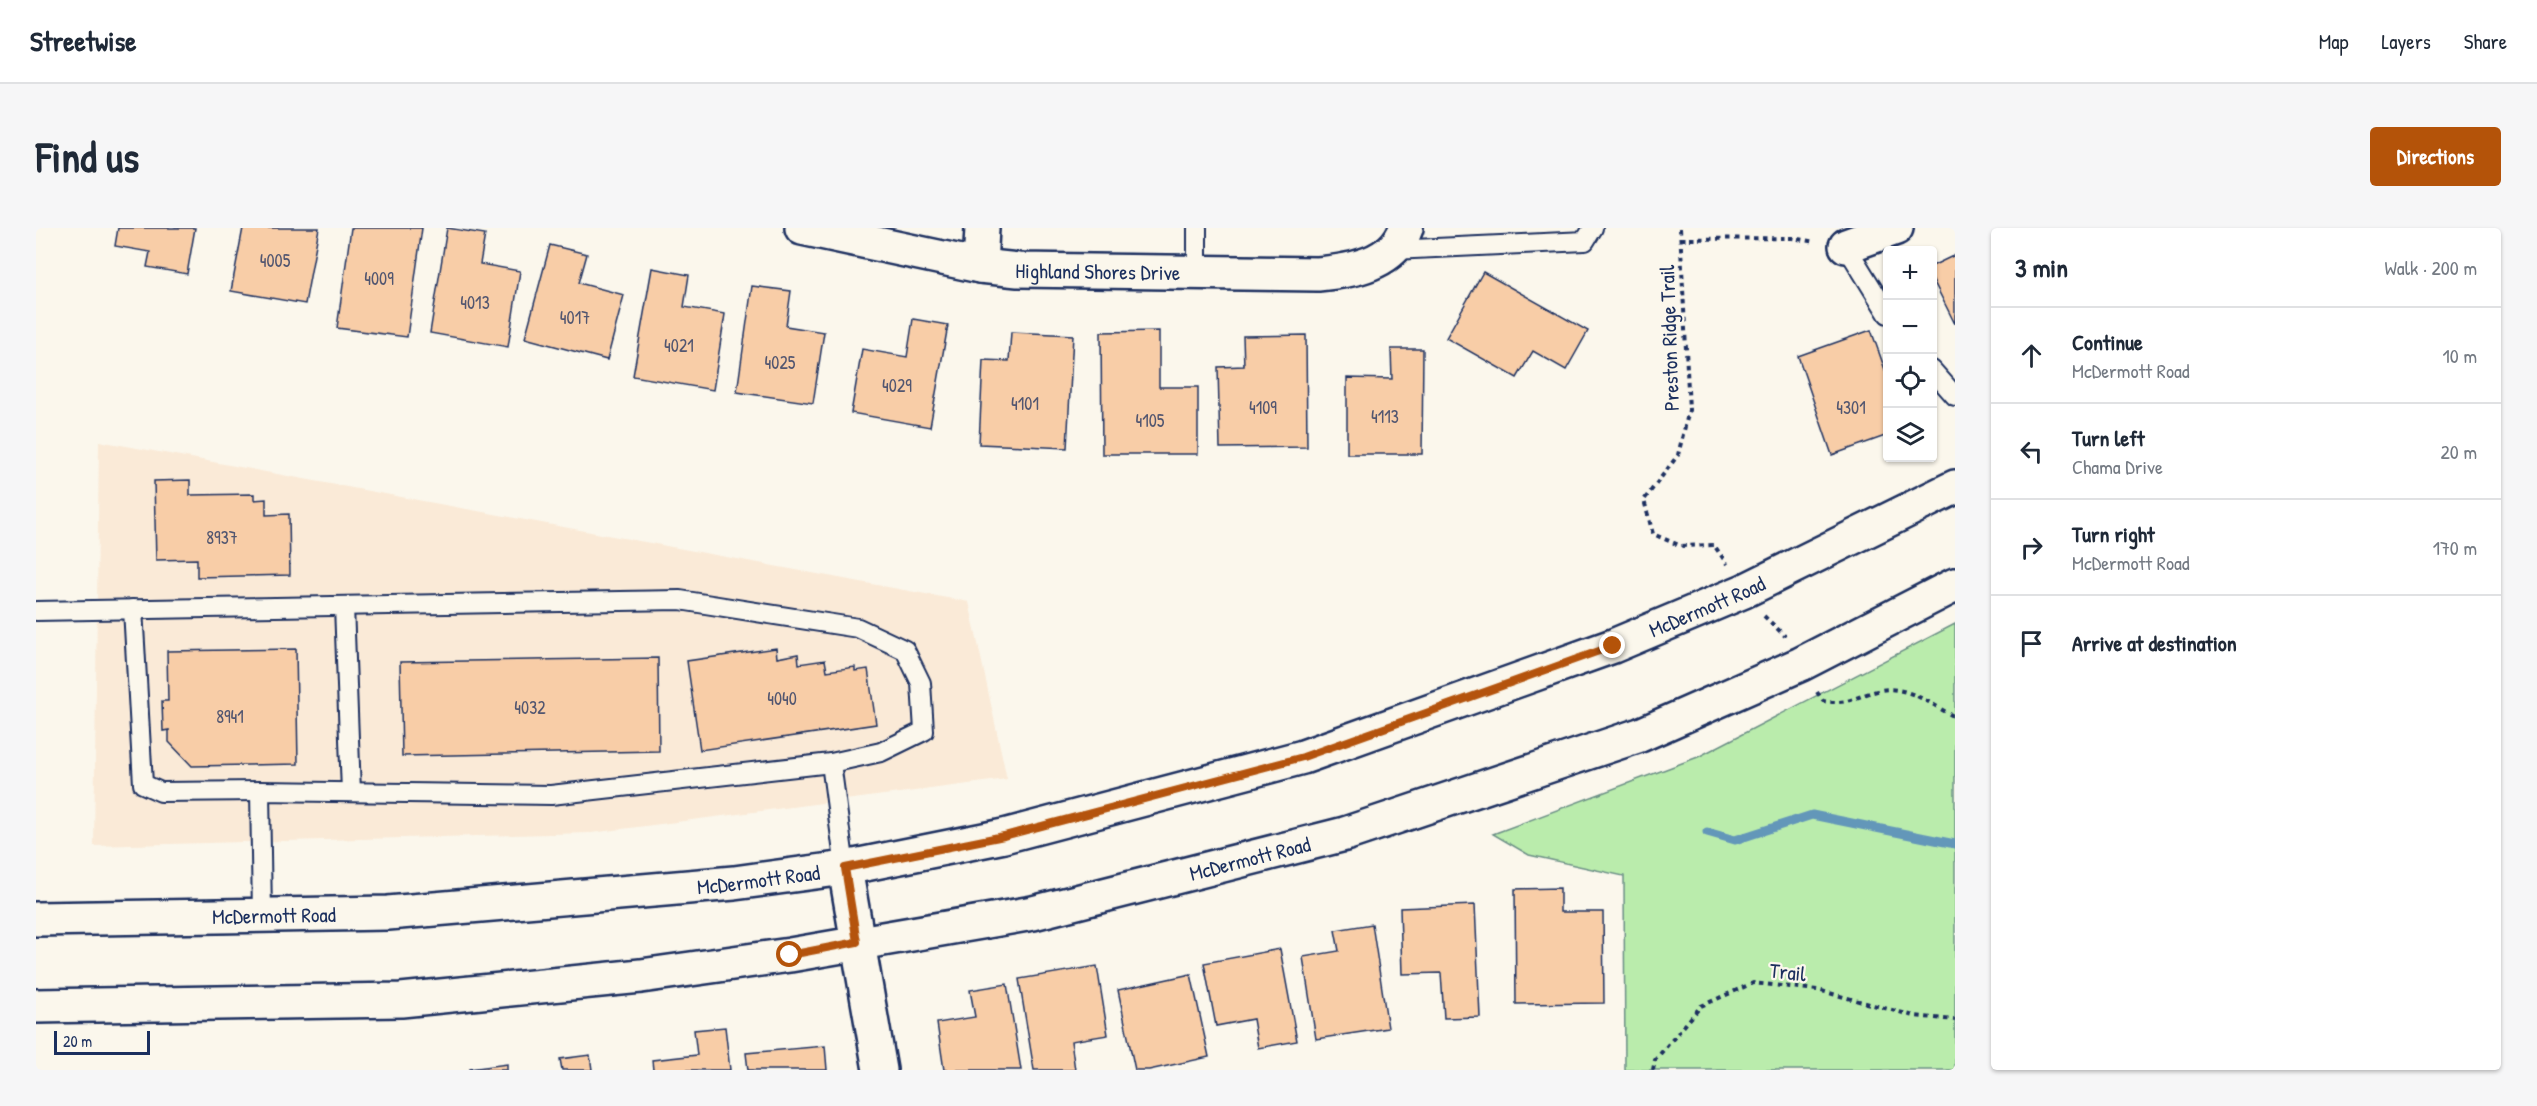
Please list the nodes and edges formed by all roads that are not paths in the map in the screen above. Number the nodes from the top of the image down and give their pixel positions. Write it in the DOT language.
graph roads {
  1 [pos="802,228"];
  2 [pos="982,228"];
  3 [pos="1197,228"];
  4 [pos="1593,228"];
  5 [pos="1896,228"];
  6 [pos="1399,239"];
  7 [pos="1846,246"];
  8 [pos="980,266"];
  9 [pos="1197,272"];
  10 [pos="1883,307"];
  11 [pos="1937,376"];
  12 [pos="1955,396"];
  13 [pos="1955,487"];
  14 [pos="1955,585"];
  15 [pos="344,606"];
  16 [pos="133,609"];
  17 [pos="36,611"];
  18 [pos="831,763"];
  19 [pos="260,791"];
  20 [pos="351,792"];
  21 [pos="845,868"];
  22 [pos="262,915"];
  23 [pos="36,919"];
  24 [pos="857,942"];
  25 [pos="36,1006"];
  26 [pos="880,1070"];
  1 -- 8 [label="main road, Highland Shores Drive"];
  2 -- 8 [label="main road"];
  3 -- 9 [label="lane"];
  4 -- 6 [label="lane"];
  5 -- 7 [label="main road"];
  6 -- 9 [label="main road, Highland Shores Drive"];
  7 -- 10 [label="lane"];
  8 -- 9 [label="main road, Highland Shores Drive"];
  11 -- 12 [label="lane"];
  13 -- 21 [label="main road, McDermott Road"];
  14 -- 24 [label="main road, McDermott Road"];
  15 -- 16 [label="lane"];
  15 -- 18 [label="lane"];
  15 -- 20 [label="lane"];
  16 -- 17 [label="lane"];
  16 -- 19 [label="lane"];
  18 -- 20 [label="lane"];
  18 -- 21 [label="lane"];
  19 -- 20 [label="lane"];
  19 -- 22 [label="lane"];
  21 -- 22 [label="main road, McDermott Road"];
  21 -- 24 [label="main road"];
  22 -- 23 [label="main road, McDermott Road"];
  24 -- 25 [label="main road, McDermott Road"];
  24 -- 26 [label="main road"];
}
